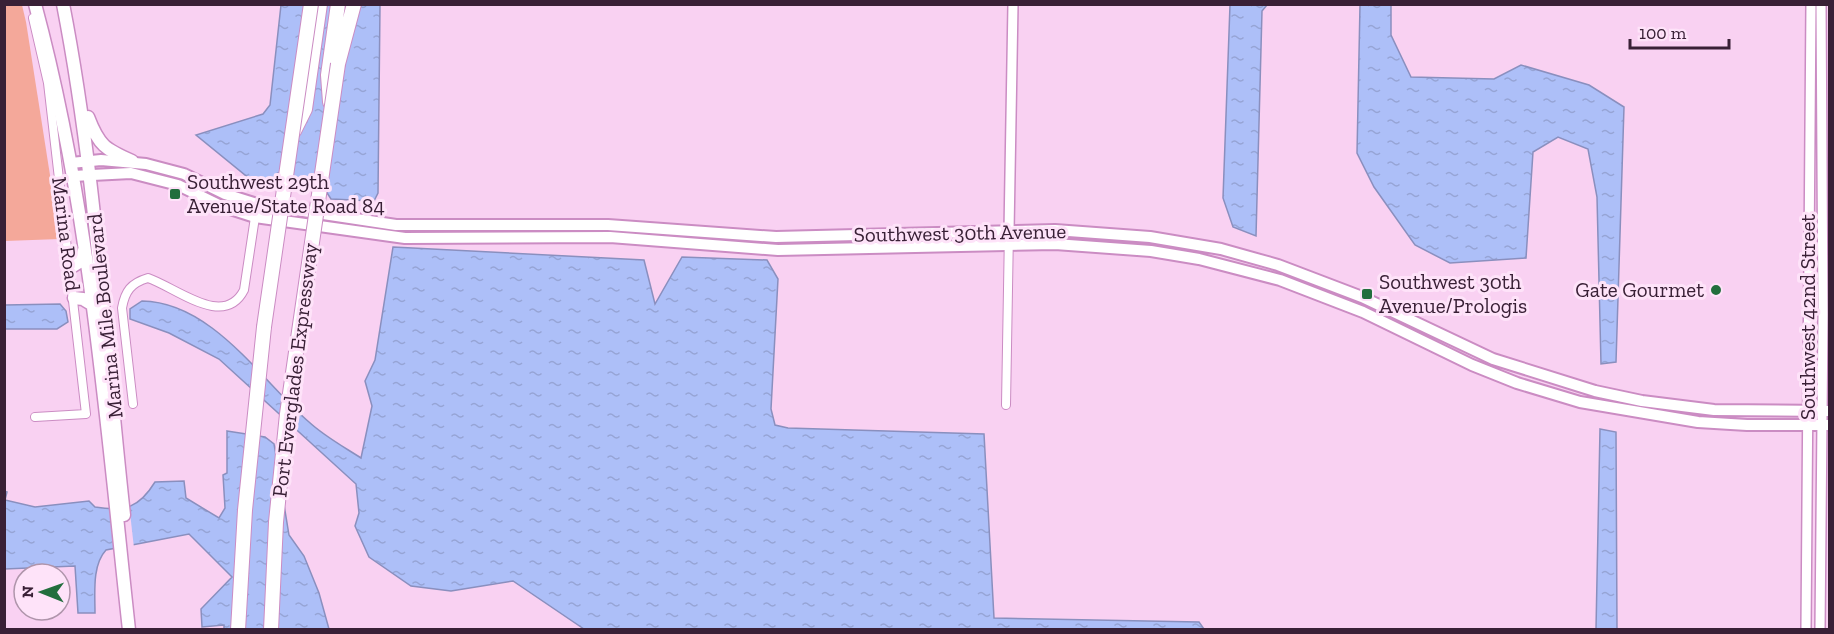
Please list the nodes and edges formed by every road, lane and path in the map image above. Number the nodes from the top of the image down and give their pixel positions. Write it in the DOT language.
graph roads {
  1 [pos="33,4"];
  2 [pos="63,4"];
  3 [pos="303,4"];
  4 [pos="311,4"];
  5 [pos="320,4"];
  6 [pos="338,4"];
  7 [pos="348,4"];
  8 [pos="354,4"];
  9 [pos="1013,4"];
  10 [pos="1811,4"];
  11 [pos="1821,4"];
  12 [pos="338,63"];
  13 [pos="80,97"];
  14 [pos="331,113"];
  15 [pos="294,132"];
  16 [pos="88,160"];
  17 [pos="132,161"];
  18 [pos="71,163"];
  19 [pos="90,174"];
  20 [pos="73,177"];
  21 [pos="257,204"];
  22 [pos="255,217"];
  23 [pos="1008,231"];
  24 [pos="820,237"];
  25 [pos="1008,245"];
  26 [pos="85,249"];
  27 [pos="821,249"];
  28 [pos="70,268"];
  29 [pos="74,298"];
  30 [pos="93,305"];
  31 [pos="264,327"];
  32 [pos="133,404"];
  33 [pos="1006,405"];
  34 [pos="1808,411"];
  35 [pos="1826,411"];
  36 [pos="35,417"];
  37 [pos="1808,425"];
  38 [pos="1826,425"];
  39 [pos="118,493"];
  40 [pos="126,564"];
  41 [pos="129,630"];
  42 [pos="137,630"];
  43 [pos="238,630"];
  44 [pos="271,630"];
  45 [pos="1806,630"];
  46 [pos="1820,630"];
  1 -- 18 [label="main road, Marina Mile Boulevard"];
  1 -- 28 [label="street, Marina Road"];
  2 -- 13 [label="main road, Marina Mile Boulevard"];
  3 -- 31 [label="highway, bridge"];
  4 -- 15 [label="highway, Port Everglades Expressway, bridge"];
  5 -- 15 [label="highway"];
  6 -- 14 [label="highway, bridge"];
  7 -- 12 [label="highway, Port Everglades Expressway"];
  8 -- 12 [label="highway"];
  9 -- 23 [label="street"];
  10 -- 34 [label="street, Southwest 42nd Street"];
  11 -- 35 [label="street, Southwest 42nd Street"];
  12 -- 14 [label="highway, Port Everglades Expressway, bridge"];
  13 -- 16 [label="main road, Marina Mile Boulevard"];
  13 -- 17 [label="main road"];
  14 -- 44 [label="highway, Port Everglades Expressway, bridge"];
  15 -- 31 [label="highway, Port Everglades Expressway, bridge"];
  16 -- 17 [label="main road, Southwest 30th Avenue"];
  16 -- 18 [label="main road, Southwest 30th Avenue"];
  16 -- 19 [label="main road, Marina Mile Boulevard"];
  17 -- 21 [label="main road, Southwest 30th Avenue"];
  18 -- 20 [label="main road, Marina Mile Boulevard"];
  19 -- 20 [label="main road, Southwest 30th Avenue"];
  19 -- 22 [label="main road, Southwest 30th Avenue"];
  19 -- 39 [label="main road, Marina Mile Boulevard"];
  20 -- 26 [label="main road, Marina Mile Boulevard"];
  21 -- 22 [label="street"];
  21 -- 24 [label="main road, Southwest 30th Avenue"];
  22 -- 27 [label="main road, Southwest 30th Avenue"];
  22 -- 32 [label="street"];
  23 -- 24 [label="main road, Southwest 30th Avenue"];
  23 -- 25 [label="street"];
  23 -- 34 [label="main road, Southwest 30th Avenue"];
  24 -- 27 [label="main road"];
  25 -- 27 [label="main road, Southwest 30th Avenue"];
  25 -- 33 [label="street"];
  25 -- 37 [label="main road, Southwest 30th Avenue"];
  26 -- 28 [label="main road"];
  26 -- 30 [label="main road, Marina Mile Boulevard"];
  28 -- 29 [label="street, Marina Road"];
  29 -- 30 [label="main road"];
  29 -- 36 [label="street, Marina Road"];
  30 -- 39 [label="main road, Marina Mile Boulevard"];
  31 -- 43 [label="highway, Port Everglades Expressway"];
  34 -- 35 [label="main road, Southwest 30th Avenue"];
  34 -- 37 [label="street, Southwest 42nd Street"];
  35 -- 38 [label="street, Southwest 42nd Street"];
  37 -- 38 [label="main road, Southwest 30th Avenue"];
  37 -- 45 [label="street, Southwest 42nd Street"];
  38 -- 46 [label="street, Southwest 42nd Street"];
  39 -- 40 [label="main road, Marina Mile Boulevard"];
  40 -- 41 [label="main road, Marina Mile Boulevard"];
  40 -- 42 [label="main road, Marina Mile Boulevard"];
}
